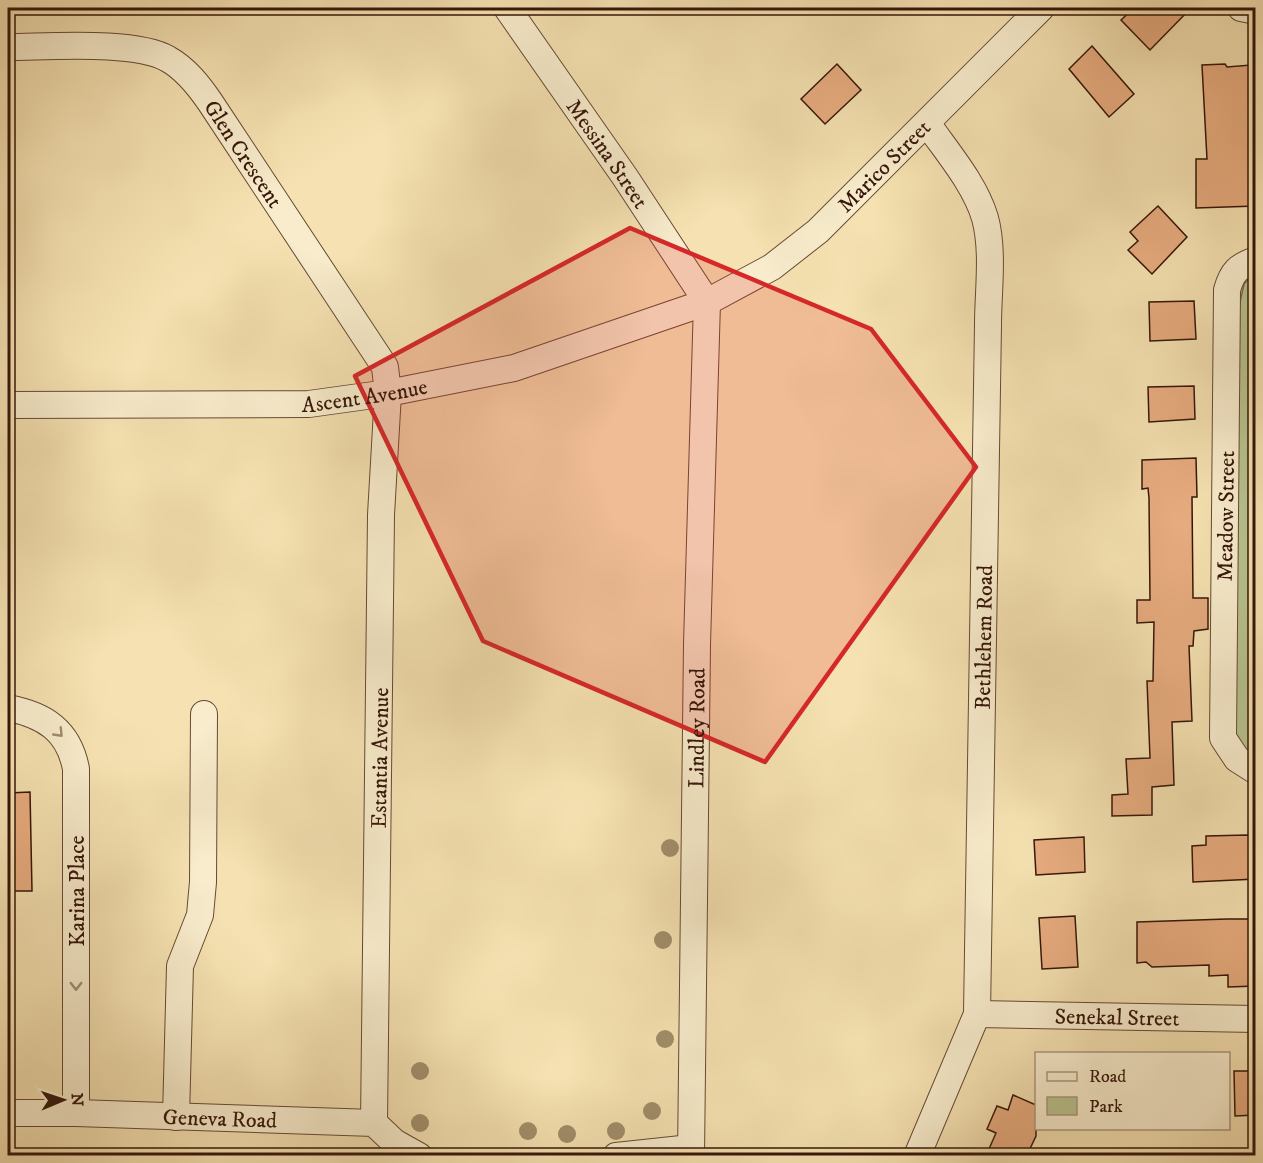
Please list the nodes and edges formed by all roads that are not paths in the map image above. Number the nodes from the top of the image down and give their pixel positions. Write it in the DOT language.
graph roads {
  1 [pos="507,8"];
  2 [pos="1041,8"];
  3 [pos="1241,8"];
  4 [pos="1256,11"];
  5 [pos="8,47"];
  6 [pos="927,123"];
  7 [pos="1256,260"];
  8 [pos="707,302"];
  9 [pos="388,393"];
  10 [pos="8,405"];
  11 [pos="8,708"];
  12 [pos="204,714"];
  13 [pos="1256,771"];
  14 [pos="977,1014"];
  15 [pos="1256,1019"];
  16 [pos="8,1113"];
  17 [pos="76,1113"];
  18 [pos="176,1117"];
  19 [pos="374,1123"];
  20 [pos="691,1152"];
  21 [pos="419,1155"];
  22 [pos="616,1155"];
  23 [pos="917,1155"];
  1 -- 8 [label="street, Messina Street"];
  2 -- 6 [label="street, Marico Street"];
  3 -- 4 [label="street"];
  5 -- 9 [label="street, Glen Crescent"];
  6 -- 8 [label="street, Marico Street"];
  6 -- 14 [label="street, Bethlehem Road"];
  7 -- 13 [label="street, Meadow Street"];
  8 -- 9 [label="street, Ascent Avenue"];
  8 -- 20 [label="street, Lindley Road"];
  9 -- 10 [label="street, Ascent Avenue"];
  9 -- 19 [label="street, Estantia Avenue"];
  11 -- 17 [label="street, Karina Place, one-way"];
  12 -- 18 [label="street"];
  14 -- 15 [label="street, Senekal Street"];
  14 -- 23 [label="street, Bethlehem Road"];
  16 -- 17 [label="street, Geneva Road"];
  17 -- 18 [label="street, Geneva Road"];
  18 -- 19 [label="street, Geneva Road"];
  19 -- 21 [label="street"];
  20 -- 22 [label="street"];
}
